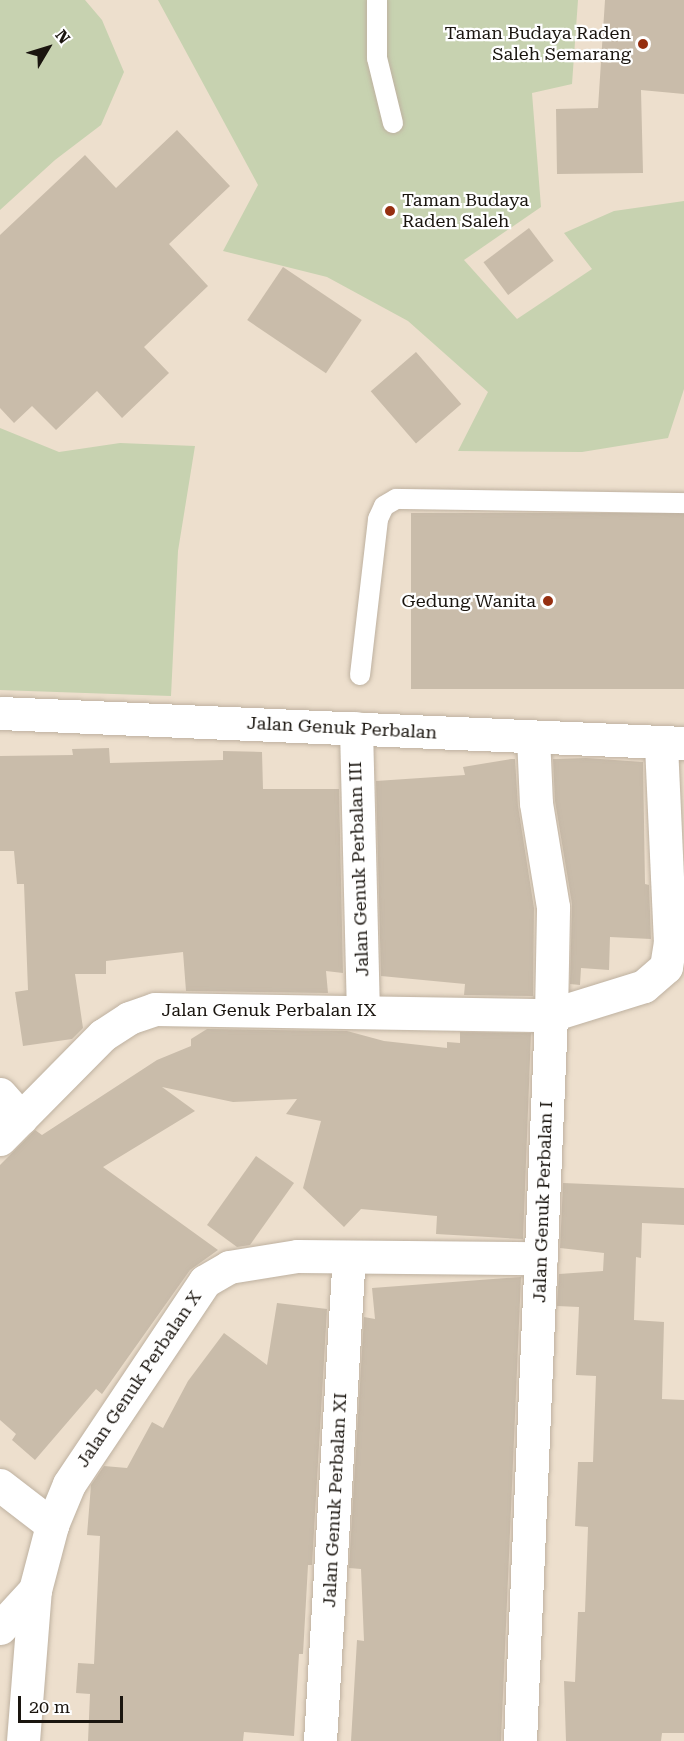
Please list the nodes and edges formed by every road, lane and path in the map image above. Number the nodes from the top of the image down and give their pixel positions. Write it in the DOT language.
graph roads {
  1 [pos="376,0"];
  2 [pos="393,123"];
  3 [pos="684,503"];
  4 [pos="360,675"];
  5 [pos="0,713"];
  6 [pos="356,728"];
  7 [pos="533,736"];
  8 [pos="672,743"];
  9 [pos="363,1009"];
  10 [pos="551,1014"];
  11 [pos="9,1115"];
  12 [pos="541,1258"];
  13 [pos="349,1259"];
  14 [pos="0,1485"];
  15 [pos="52,1525"];
  16 [pos="35,1590"];
  17 [pos="0,1628"];
  18 [pos="23,1741"];
  19 [pos="320,1741"];
  20 [pos="520,1741"];
  1 -- 2 [label="lane"];
  3 -- 4 [label="lane"];
  5 -- 6 [label="street, Jalan Genuk Perbalan"];
  6 -- 7 [label="street, Jalan Genuk Perbalan"];
  6 -- 9 [label="street, Jalan Genuk Perbalan III"];
  7 -- 8 [label="street, Jalan Genuk Perbalan"];
  7 -- 10 [label="street, Jalan Genuk Perbalan I"];
  8 -- 10 [label="street"];
  9 -- 10 [label="street, Jalan Genuk Perbalan IX"];
  9 -- 11 [label="street, Jalan Genuk Perbalan IX"];
  10 -- 12 [label="street, Jalan Genuk Perbalan I"];
  12 -- 13 [label="street, Jalan Genuk Perbalan X"];
  12 -- 20 [label="street, Jalan Genuk Perbalan I"];
  13 -- 15 [label="street, Jalan Genuk Perbalan X"];
  13 -- 19 [label="street, Jalan Genuk Perbalan XI"];
  14 -- 15 [label="street"];
  15 -- 16 [label="street, Jalan Genuk Perbalan X"];
  16 -- 17 [label="street"];
  16 -- 18 [label="street, Jalan Genuk Perbalan X"];
}
